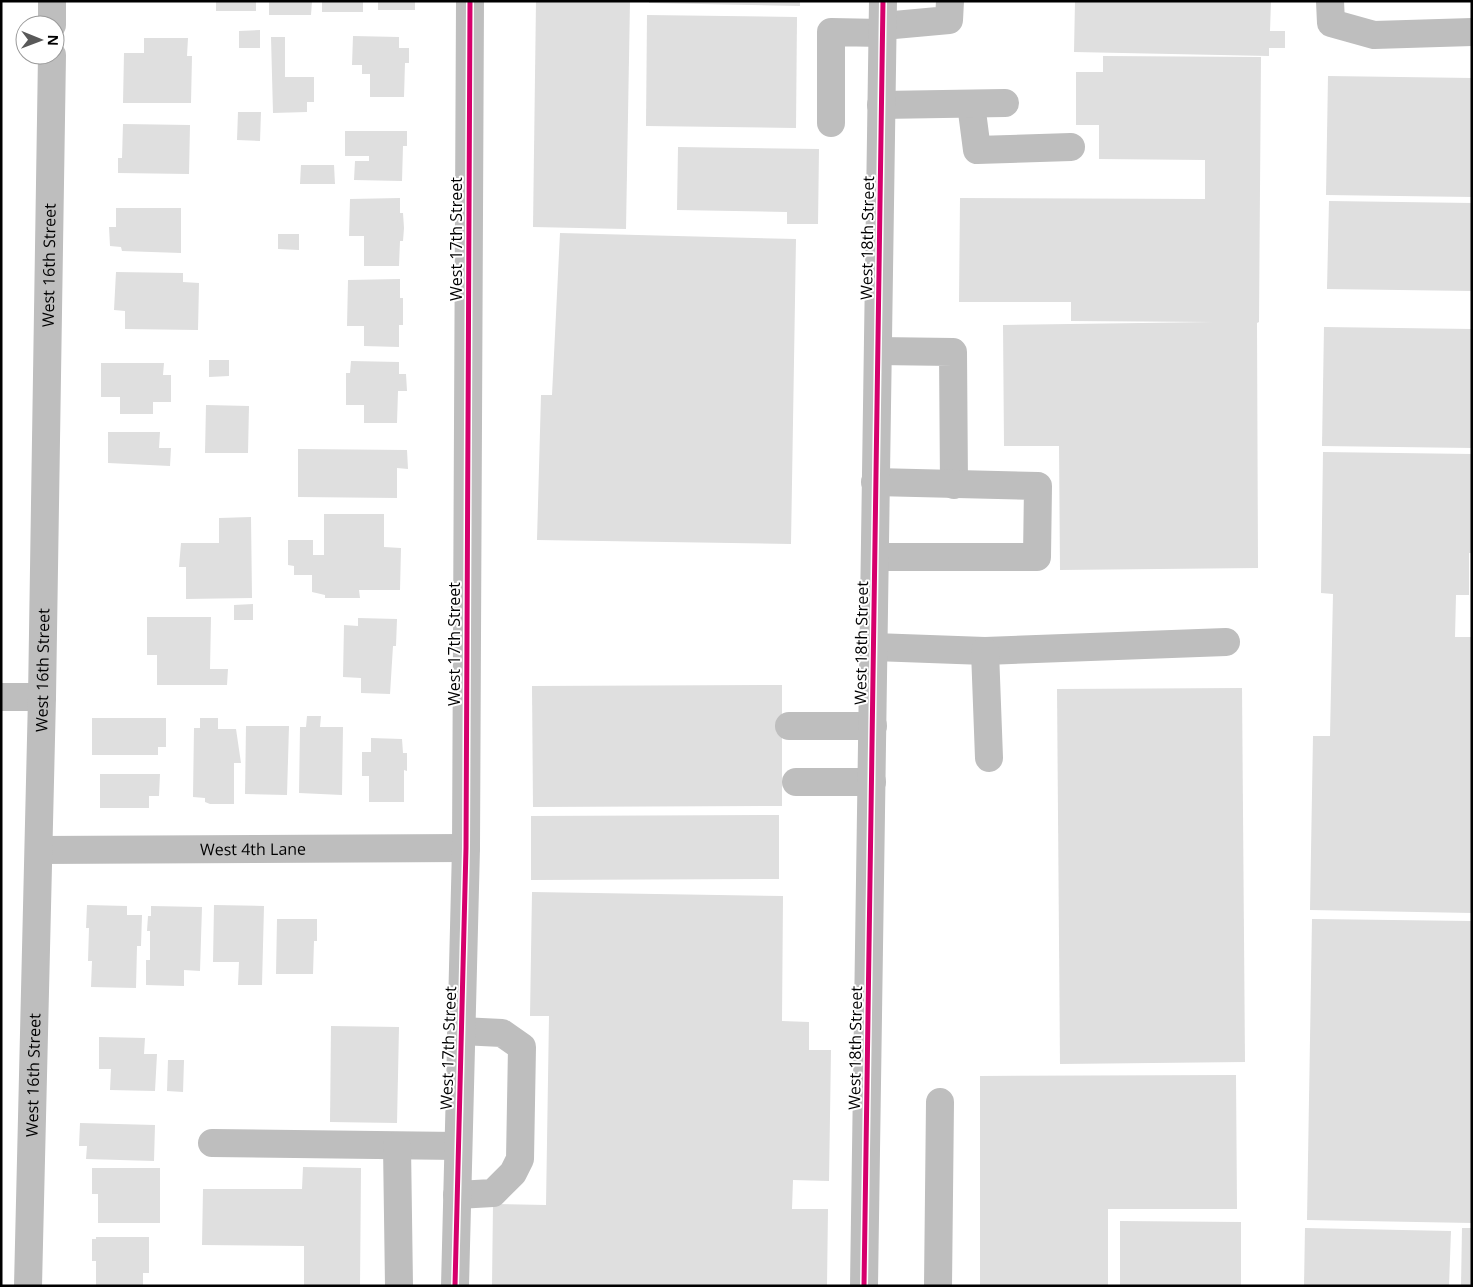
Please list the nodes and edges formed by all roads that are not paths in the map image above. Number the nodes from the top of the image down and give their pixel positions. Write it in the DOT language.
graph roads {
  1 [pos="52,1"];
  2 [pos="470,1"];
  3 [pos="950,1"];
  4 [pos="1330,1"];
  5 [pos="52,15"];
  6 [pos="883,20"];
  7 [pos="1472,32"];
  8 [pos="52,65"];
  9 [pos="1005,103"];
  10 [pos="972,104"];
  11 [pos="881,106"];
  12 [pos="831,123"];
  13 [pos="1072,147"];
  14 [pos="878,351"];
  15 [pos="876,482"];
  16 [pos="954,486"];
  17 [pos="875,557"];
  18 [pos="1226,642"];
  19 [pos="874,648"];
  20 [pos="985,652"];
  21 [pos="42,696"];
  22 [pos="1,697"];
  23 [pos="789,726"];
  24 [pos="873,726"];
  25 [pos="989,758"];
  26 [pos="796,782"];
  27 [pos="872,782"];
  28 [pos="466,848"];
  29 [pos="39,850"];
  30 [pos="461,1031"];
  31 [pos="940,1102"];
  32 [pos="212,1143"];
  33 [pos="397,1146"];
  34 [pos="458,1146"];
  35 [pos="457,1195"];
  36 [pos="28,1286"];
  37 [pos="399,1286"];
  38 [pos="455,1286"];
  39 [pos="864,1286"];
  40 [pos="938,1286"];
  1 -- 5 [label="street"];
  2 -- 28 [label="street, West 17th Street"];
  3 -- 6 [label="street"];
  4 -- 7 [label="street"];
  6 -- 11 [label="street, West 18th Street"];
  6 -- 12 [label="street"];
  8 -- 21 [label="street, West 16th Street"];
  9 -- 10 [label="street"];
  10 -- 11 [label="street"];
  10 -- 13 [label="street"];
  11 -- 14 [label="street, West 18th Street"];
  14 -- 15 [label="street, West 18th Street"];
  14 -- 16 [label="street"];
  15 -- 16 [label="street"];
  15 -- 17 [label="street, West 18th Street"];
  16 -- 17 [label="street"];
  17 -- 19 [label="street, West 18th Street"];
  18 -- 20 [label="street"];
  19 -- 20 [label="street"];
  19 -- 24 [label="street, West 18th Street"];
  20 -- 25 [label="street"];
  21 -- 22 [label="street"];
  21 -- 29 [label="street, West 16th Street"];
  23 -- 24 [label="street"];
  24 -- 27 [label="street, West 18th Street"];
  26 -- 27 [label="street"];
  27 -- 39 [label="street, West 18th Street"];
  28 -- 29 [label="street, West 4th Lane"];
  28 -- 30 [label="street, West 17th Street"];
  29 -- 36 [label="street, West 16th Street"];
  30 -- 34 [label="street, West 17th Street"];
  30 -- 35 [label="street"];
  31 -- 40 [label="street"];
  32 -- 33 [label="street"];
  33 -- 34 [label="street"];
  33 -- 37 [label="street"];
  34 -- 35 [label="street, West 17th Street"];
  35 -- 38 [label="street, West 17th Street"];
}
